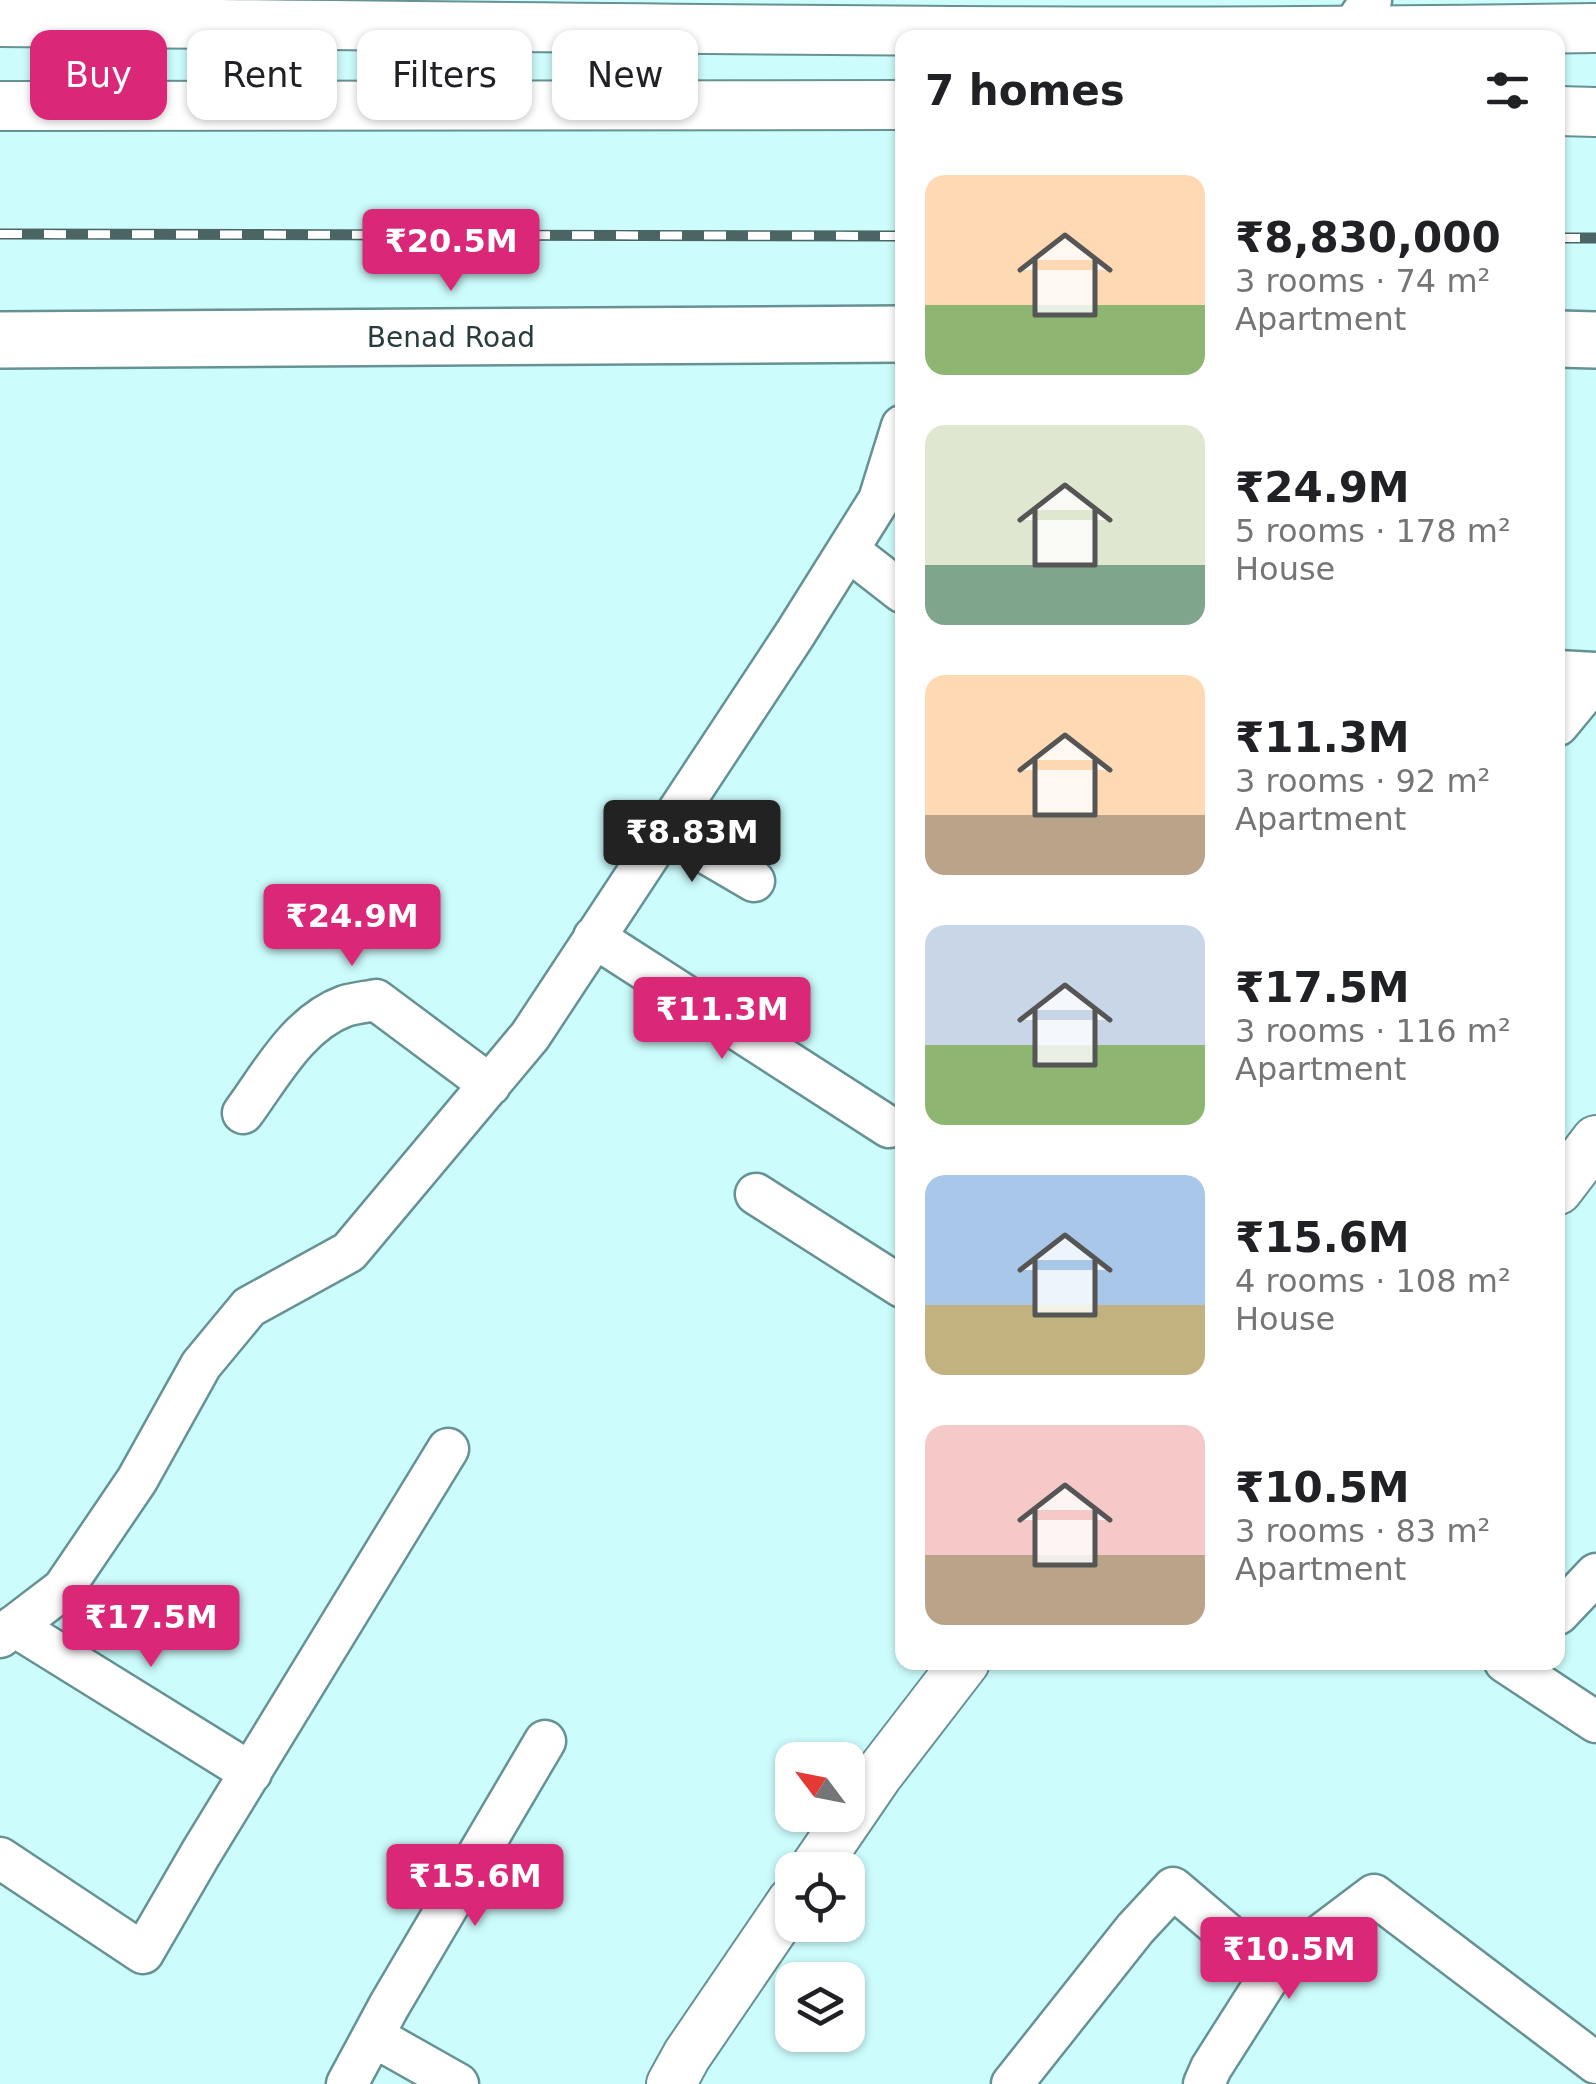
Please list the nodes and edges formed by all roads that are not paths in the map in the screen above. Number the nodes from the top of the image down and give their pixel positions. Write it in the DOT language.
graph roads {
  1 [pos="560,13"];
  2 [pos="784,15"];
  3 [pos="1086,15"];
  4 [pos="1361,15"];
  5 [pos="0,22"];
  6 [pos="1596,28"];
  7 [pos="895,105"];
  8 [pos="0,106"];
  9 [pos="1565,111"];
  10 [pos="1596,112"];
  11 [pos="895,334"];
  12 [pos="1565,339"];
  13 [pos="0,340"];
  14 [pos="1596,340"];
  15 [pos="895,449"];
  16 [pos="848,550"];
  17 [pos="895,587"];
  18 [pos="1565,672"];
  19 [pos="1596,676"];
  20 [pos="1565,716"];
  21 [pos="665,829"];
  22 [pos="754,881"];
  23 [pos="594,938"];
  24 [pos="490,1085"];
  25 [pos="243,1113"];
  26 [pos="889,1127"];
  27 [pos="1596,1140"];
  28 [pos="1565,1181"];
  29 [pos="756,1194"];
  30 [pos="895,1283"];
  31 [pos="448,1449"];
  32 [pos="1596,1574"];
  33 [pos="1565,1607"];
  34 [pos="7,1632"];
  35 [pos="959,1670"];
  36 [pos="1518,1670"];
  37 [pos="1596,1722"];
  38 [pos="545,1741"];
  39 [pos="251,1773"];
  40 [pos="826,1852"];
  41 [pos="0,1858"];
  42 [pos="775,1925"];
  43 [pos="1272,1972"];
  44 [pos="373,2036"];
  45 [pos="1596,2063"];
  46 [pos="347,2084"];
  47 [pos="458,2084"];
  48 [pos="671,2084"];
  49 [pos="1012,2084"];
  50 [pos="1204,2084"];
  1 -- 2 [label="street"];
  1 -- 5 [label="street"];
  2 -- 3 [label="street"];
  3 -- 4 [label="street"];
  4 -- 6 [label="street"];
  7 -- 8 [label="street"];
  9 -- 10 [label="street"];
  11 -- 13 [label="main road, Benad Road"];
  12 -- 14 [label="main road"];
  15 -- 16 [label="street"];
  16 -- 17 [label="street"];
  16 -- 21 [label="street"];
  18 -- 19 [label="street"];
  19 -- 20 [label="street"];
  21 -- 22 [label="street"];
  21 -- 23 [label="street"];
  23 -- 24 [label="street"];
  23 -- 26 [label="street"];
  24 -- 25 [label="street"];
  24 -- 34 [label="street"];
  27 -- 28 [label="street"];
  29 -- 30 [label="street"];
  31 -- 39 [label="street"];
  32 -- 33 [label="street"];
  34 -- 39 [label="street"];
  35 -- 40 [label="street"];
  36 -- 37 [label="street"];
  38 -- 44 [label="street"];
  39 -- 41 [label="street"];
  42 -- 48 [label="street"];
  43 -- 45 [label="street"];
  43 -- 49 [label="street"];
  43 -- 50 [label="street"];
  44 -- 46 [label="street"];
  44 -- 47 [label="street"];
}
